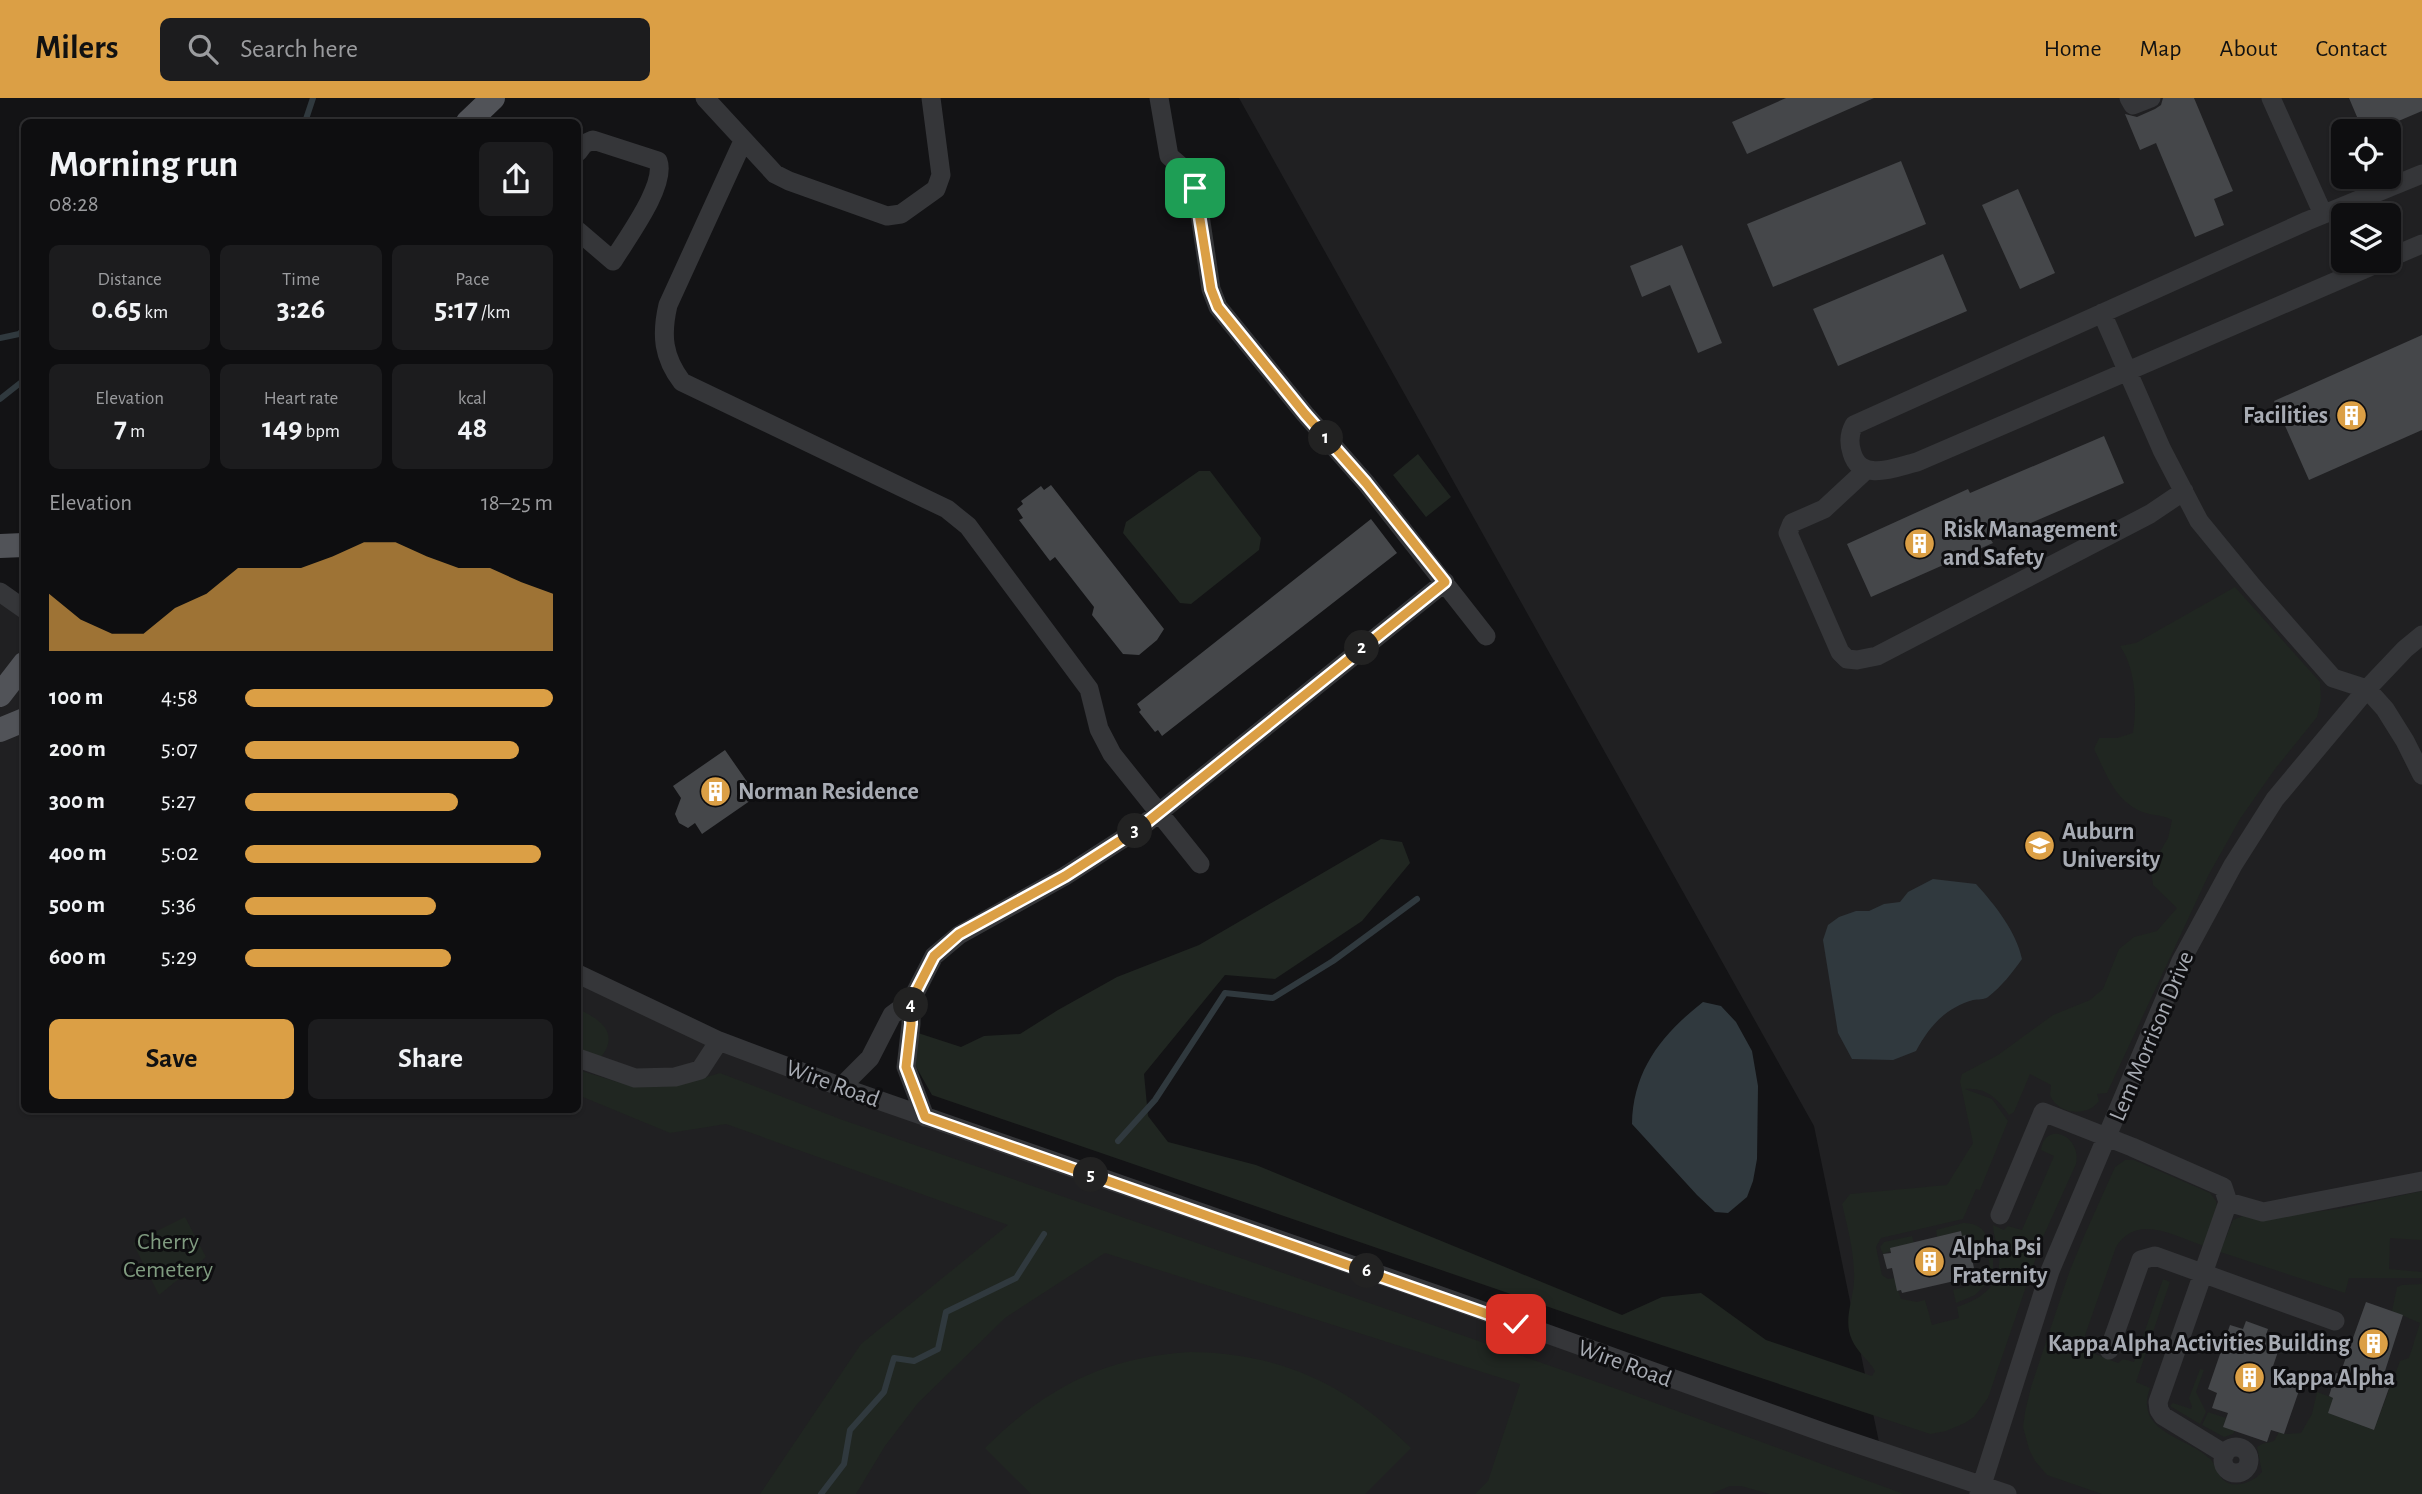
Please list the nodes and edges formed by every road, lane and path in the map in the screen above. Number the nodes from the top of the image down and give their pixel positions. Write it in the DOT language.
graph roads {
  1 [pos="493,98"];
  2 [pos="705,98"];
  3 [pos="931,98"];
  4 [pos="1159,98"];
  5 [pos="2129,98"];
  6 [pos="2151,98"];
  7 [pos="2271,98"];
  8 [pos="471,119"];
  9 [pos="743,141"];
  10 [pos="581,148"];
  11 [pos="2422,174"];
  12 [pos="2323,214"];
  13 [pos="581,234"];
  14 [pos="2422,244"];
  15 [pos="2401,253"];
  16 [pos="2355,273"];
  17 [pos="2102,313"];
  18 [pos="2128,371"];
  19 [pos="1866,470"];
  20 [pos="2184,491"];
  21 [pos="21,545"];
  22 [pos="0,546"];
  23 [pos="1445,582"];
  24 [pos="0,592"];
  25 [pos="21,606"];
  26 [pos="2422,635"];
  27 [pos="1486,636"];
  28 [pos="21,668"];
  29 [pos="2367,689"];
  30 [pos="0,695"];
  31 [pos="21,721"];
  32 [pos="0,730"];
  33 [pos="2422,775"];
  34 [pos="1159,811"];
  35 [pos="1200,864"];
  36 [pos="581,975"];
  37 [pos="911,1001"];
  38 [pos="719,1041"];
  39 [pos="581,1059"];
  40 [pos="841,1087"];
  41 [pos="925,1117"];
  42 [pos="2107,1138"];
  43 [pos="2422,1181"];
  44 [pos="2228,1202"];
  45 [pos="2000,1215"];
  46 [pos="2204,1273"];
  47 [pos="2336,1321"];
  48 [pos="2109,1350"];
  49 [pos="2225,1454"];
  50 [pos="1980,1490"];
  51 [pos="2007,1494"];
  1 -- 8 [label="main road"];
  2 -- 9 [label="street"];
  3 -- 9 [label="street"];
  4 -- 23 [label="street"];
  5 -- 6 [label="street"];
  7 -- 12 [label="street"];
  9 -- 34 [label="street"];
  10 -- 13 [label="street"];
  11 -- 12 [label="street"];
  12 -- 17 [label="street"];
  14 -- 15 [label="street"];
  16 -- 18 [label="street"];
  17 -- 18 [label="street"];
  17 -- 19 [label="street"];
  18 -- 19 [label="street"];
  18 -- 20 [label="street"];
  19 -- 20 [label="street"];
  20 -- 29 [label="street"];
  21 -- 22 [label="main road"];
  23 -- 27 [label="street"];
  23 -- 34 [label="street"];
  24 -- 25 [label="street"];
  26 -- 29 [label="street, Lem Morrison Drive"];
  28 -- 30 [label="main road"];
  29 -- 33 [label="street"];
  29 -- 42 [label="street, Lem Morrison Drive"];
  31 -- 32 [label="main road"];
  34 -- 35 [label="street"];
  34 -- 37 [label="street"];
  36 -- 38 [label="street, Wire Road"];
  37 -- 40 [label="street"];
  37 -- 41 [label="street"];
  38 -- 39 [label="street"];
  38 -- 40 [label="street, Wire Road"];
  40 -- 41 [label="street, Wire Road"];
  41 -- 50 [label="street, Wire Road"];
  42 -- 44 [label="street"];
  42 -- 45 [label="street"];
  42 -- 50 [label="street, Lem Morrison Drive"];
  43 -- 44 [label="street"];
  44 -- 46 [label="street"];
  46 -- 47 [label="street"];
  46 -- 48 [label="street"];
  46 -- 49 [label="street"];
  50 -- 51 [label="street, Wire Road"];
}
